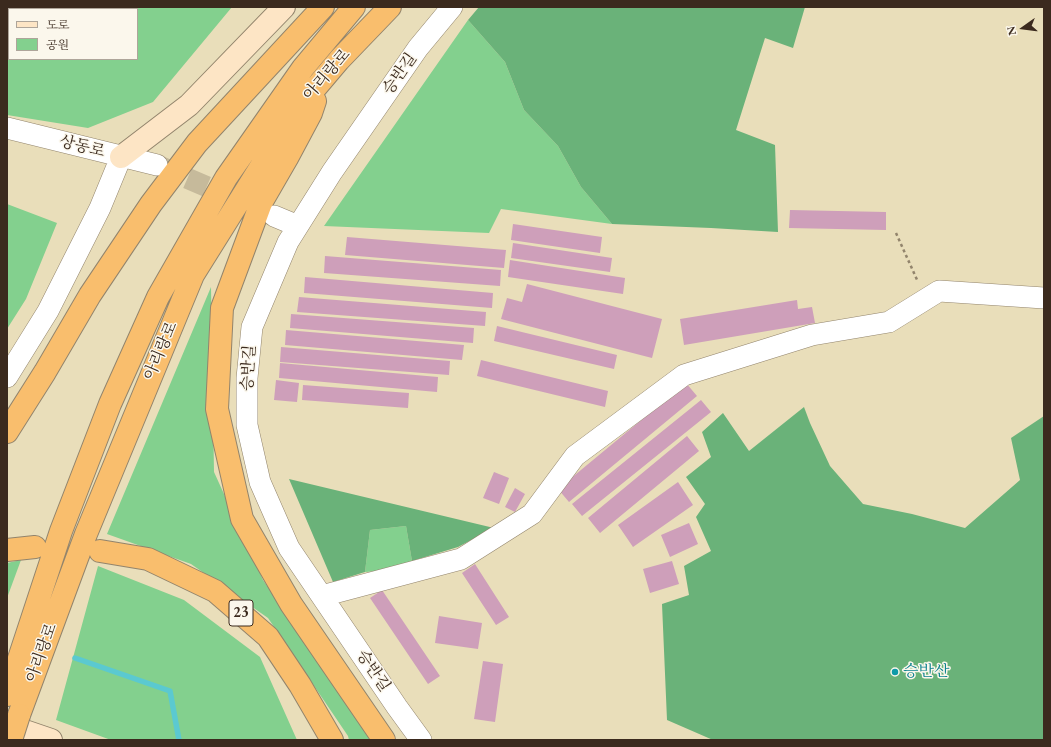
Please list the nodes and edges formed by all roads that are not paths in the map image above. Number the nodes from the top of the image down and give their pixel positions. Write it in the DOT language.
graph roads {
  1 [pos="284,7"];
  2 [pos="323,7"];
  3 [pos="354,7"];
  4 [pos="390,7"];
  5 [pos="452,7"];
  6 [pos="325,77"];
  7 [pos="7,128"];
  8 [pos="120,156"];
  9 [pos="157,165"];
  10 [pos="274,216"];
  11 [pos="298,226"];
  12 [pos="1044,298"];
  13 [pos="7,377"];
  14 [pos="7,432"];
  15 [pos="35,547"];
  16 [pos="7,550"];
  17 [pos="100,551"];
  18 [pos="322,596"];
  19 [pos="7,695"];
  20 [pos="13,720"];
  21 [pos="11,740"];
  22 [pos="51,740"];
  23 [pos="332,740"];
  24 [pos="384,740"];
  25 [pos="421,740"];
  1 -- 8 [label="main road"];
  2 -- 14 [label="highway"];
  3 -- 19 [label="highway, 아리랑로"];
  4 -- 6 [label="highway, 아리랑로"];
  5 -- 11 [label="street, 승반길"];
  6 -- 20 [label="highway, 아리랑로"];
  6 -- 24 [label="highway"];
  7 -- 8 [label="street, 상동로"];
  8 -- 9 [label="street, 상동로"];
  8 -- 13 [label="street"];
  10 -- 11 [label="street"];
  11 -- 18 [label="street, 승반길"];
  12 -- 18 [label="street"];
  15 -- 16 [label="highway"];
  17 -- 23 [label="highway, 23"];
  18 -- 25 [label="street, 승반길"];
  20 -- 21 [label="highway, 아리랑로, bridge"];
  20 -- 22 [label="main road"];
}
